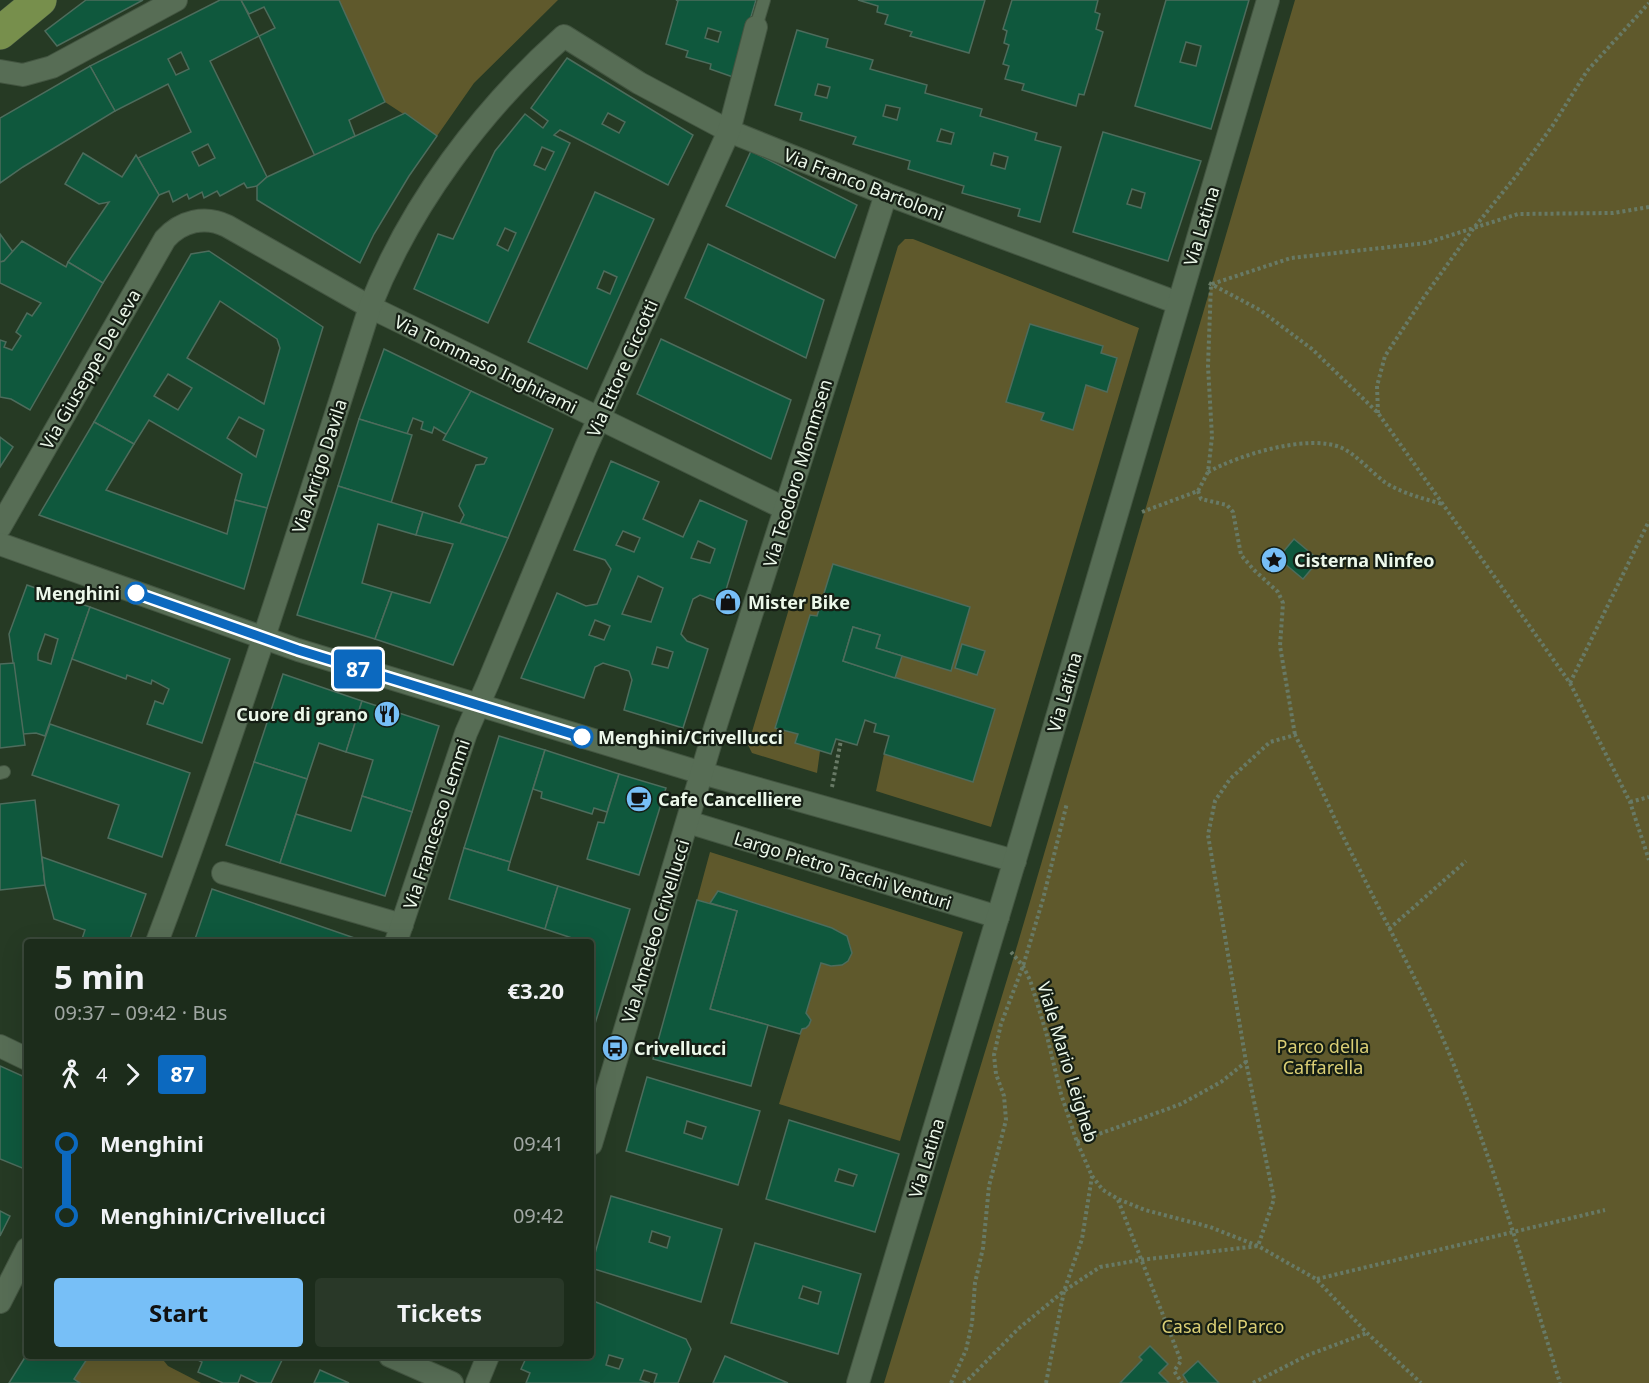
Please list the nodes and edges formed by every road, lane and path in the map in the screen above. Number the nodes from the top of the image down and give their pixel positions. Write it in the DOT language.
graph roads {
  1 [pos="40,0"];
  2 [pos="177,0"];
  3 [pos="764,0"];
  4 [pos="1268,0"];
  5 [pos="1649,3"];
  6 [pos="756,27"];
  7 [pos="0,33"];
  8 [pos="564,36"];
  9 [pos="0,71"];
  10 [pos="729,131"];
  11 [pos="886,194"];
  12 [pos="1649,207"];
  13 [pos="191,222"];
  14 [pos="1473,229"];
  15 [pos="1211,284"];
  16 [pos="1178,303"];
  17 [pos="370,307"];
  18 [pos="1378,413"];
  19 [pos="599,418"];
  20 [pos="1208,472"];
  21 [pos="1198,491"];
  22 [pos="1443,504"];
  23 [pos="784,508"];
  24 [pos="1142,512"];
  25 [pos="1649,521"];
  26 [pos="0,527"];
  27 [pos="0,544"];
  28 [pos="264,639"];
  29 [pos="1570,683"];
  30 [pos="478,706"];
  31 [pos="1295,735"];
  32 [pos="841,740"];
  33 [pos="702,773"];
  34 [pos="1649,797"];
  35 [pos="1630,802"];
  36 [pos="1067,803"];
  37 [pos="828,808"];
  38 [pos="688,822"];
  39 [pos="1649,860"];
  40 [pos="1015,861"];
  41 [pos="1466,861"];
  42 [pos="223,873"];
  43 [pos="998,917"];
  44 [pos="1389,929"];
  45 [pos="399,933"];
  46 [pos="158,939"];
  47 [pos="1014,956"];
  48 [pos="1023,966"];
  49 [pos="0,1046"];
  50 [pos="24,1058"];
  51 [pos="1246,1062"];
  52 [pos="594,1134"];
  53 [pos="1077,1142"];
  54 [pos="1092,1176"];
  55 [pos="1118,1200"];
  56 [pos="1605,1210"];
  57 [pos="1513,1232"];
  58 [pos="1258,1246"];
  59 [pos="24,1255"];
  60 [pos="1140,1260"];
  61 [pos="1316,1279"];
  62 [pos="1064,1291"];
  63 [pos="0,1302"];
  64 [pos="1367,1333"];
  65 [pos="397,1359"];
  66 [pos="487,1359"];
  67 [pos="452,1383"];
  68 [pos="477,1383"];
  69 [pos="858,1383"];
  70 [pos="951,1383"];
  71 [pos="963,1383"];
  72 [pos="1046,1383"];
  73 [pos="1182,1383"];
  74 [pos="1254,1383"];
  75 [pos="1421,1383"];
  76 [pos="1560,1383"];
  1 -- 7 [label="main road"];
  2 -- 9 [label="street"];
  3 -- 6 [label="lane"];
  4 -- 16 [label="street, Via Latina"];
  5 -- 14 [label="path"];
  6 -- 10 [label="street, Via Ettore Ciccotti"];
  8 -- 10 [label="street, Via Franco Bartoloni"];
  8 -- 17 [label="street, Via Arrigo Davila"];
  10 -- 11 [label="street, Via Franco Bartoloni"];
  10 -- 19 [label="street, Via Ettore Ciccotti"];
  11 -- 16 [label="street, Via Franco Bartoloni"];
  11 -- 23 [label="street, Via Teodoro Mommsen"];
  12 -- 14 [label="path"];
  13 -- 17 [label="street, Via Tommaso Inghirami"];
  13 -- 26 [label="street, Via Giuseppe De Leva"];
  14 -- 15 [label="path"];
  14 -- 18 [label="path"];
  15 -- 18 [label="path"];
  15 -- 20 [label="path"];
  16 -- 40 [label="street, Via Latina"];
  17 -- 19 [label="street, Via Tommaso Inghirami"];
  17 -- 28 [label="street, Via Arrigo Davila"];
  18 -- 22 [label="path"];
  19 -- 23 [label="street, Via Tommaso Inghirami"];
  19 -- 30 [label="street, Via Ettore Ciccotti"];
  20 -- 21 [label="path"];
  20 -- 22 [label="path"];
  21 -- 24 [label="path"];
  21 -- 31 [label="path"];
  22 -- 29 [label="path"];
  23 -- 33 [label="street, Via Teodoro Mommsen"];
  25 -- 29 [label="path"];
  27 -- 28 [label="street"];
  28 -- 30 [label="street"];
  28 -- 46 [label="street, Via Arrigo Davila"];
  29 -- 35 [label="path"];
  30 -- 33 [label="street"];
  30 -- 45 [label="street, Via Francesco Lemmi"];
  31 -- 44 [label="path"];
  31 -- 51 [label="path"];
  32 -- 37 [label="path"];
  33 -- 37 [label="street"];
  33 -- 38 [label="street, Via Teodoro Mommsen"];
  34 -- 35 [label="path"];
  35 -- 39 [label="path"];
  36 -- 48 [label="path"];
  37 -- 40 [label="street"];
  38 -- 43 [label="street, Largo Pietro Tacchi Venturi"];
  38 -- 52 [label="street, Via Amedeo Crivellucci"];
  40 -- 43 [label="street, Via Latina"];
  41 -- 44 [label="path"];
  42 -- 45 [label="street"];
  43 -- 69 [label="street, Via Latina"];
  44 -- 57 [label="path"];
  47 -- 48 [label="path, Viale Mario Leigheb"];
  48 -- 53 [label="path, Viale Mario Leigheb"];
  48 -- 70 [label="path"];
  49 -- 50 [label="street"];
  51 -- 53 [label="path"];
  51 -- 58 [label="path"];
  53 -- 54 [label="path, Viale Mario Leigheb"];
  54 -- 55 [label="path, Viale Mario Leigheb"];
  54 -- 62 [label="path"];
  55 -- 58 [label="path, Viale Mario Leigheb"];
  55 -- 60 [label="path"];
  56 -- 57 [label="path"];
  57 -- 61 [label="path"];
  57 -- 76 [label="path"];
  58 -- 60 [label="path"];
  58 -- 61 [label="path, Viale Mario Leigheb"];
  59 -- 63 [label="street"];
  60 -- 62 [label="path"];
  60 -- 73 [label="path"];
  61 -- 64 [label="path, Viale Mario Leigheb"];
  62 -- 71 [label="path"];
  62 -- 72 [label="path"];
  64 -- 74 [label="path"];
  64 -- 75 [label="path, Viale Mario Leigheb"];
  65 -- 67 [label="street"];
  66 -- 68 [label="street"];
}
